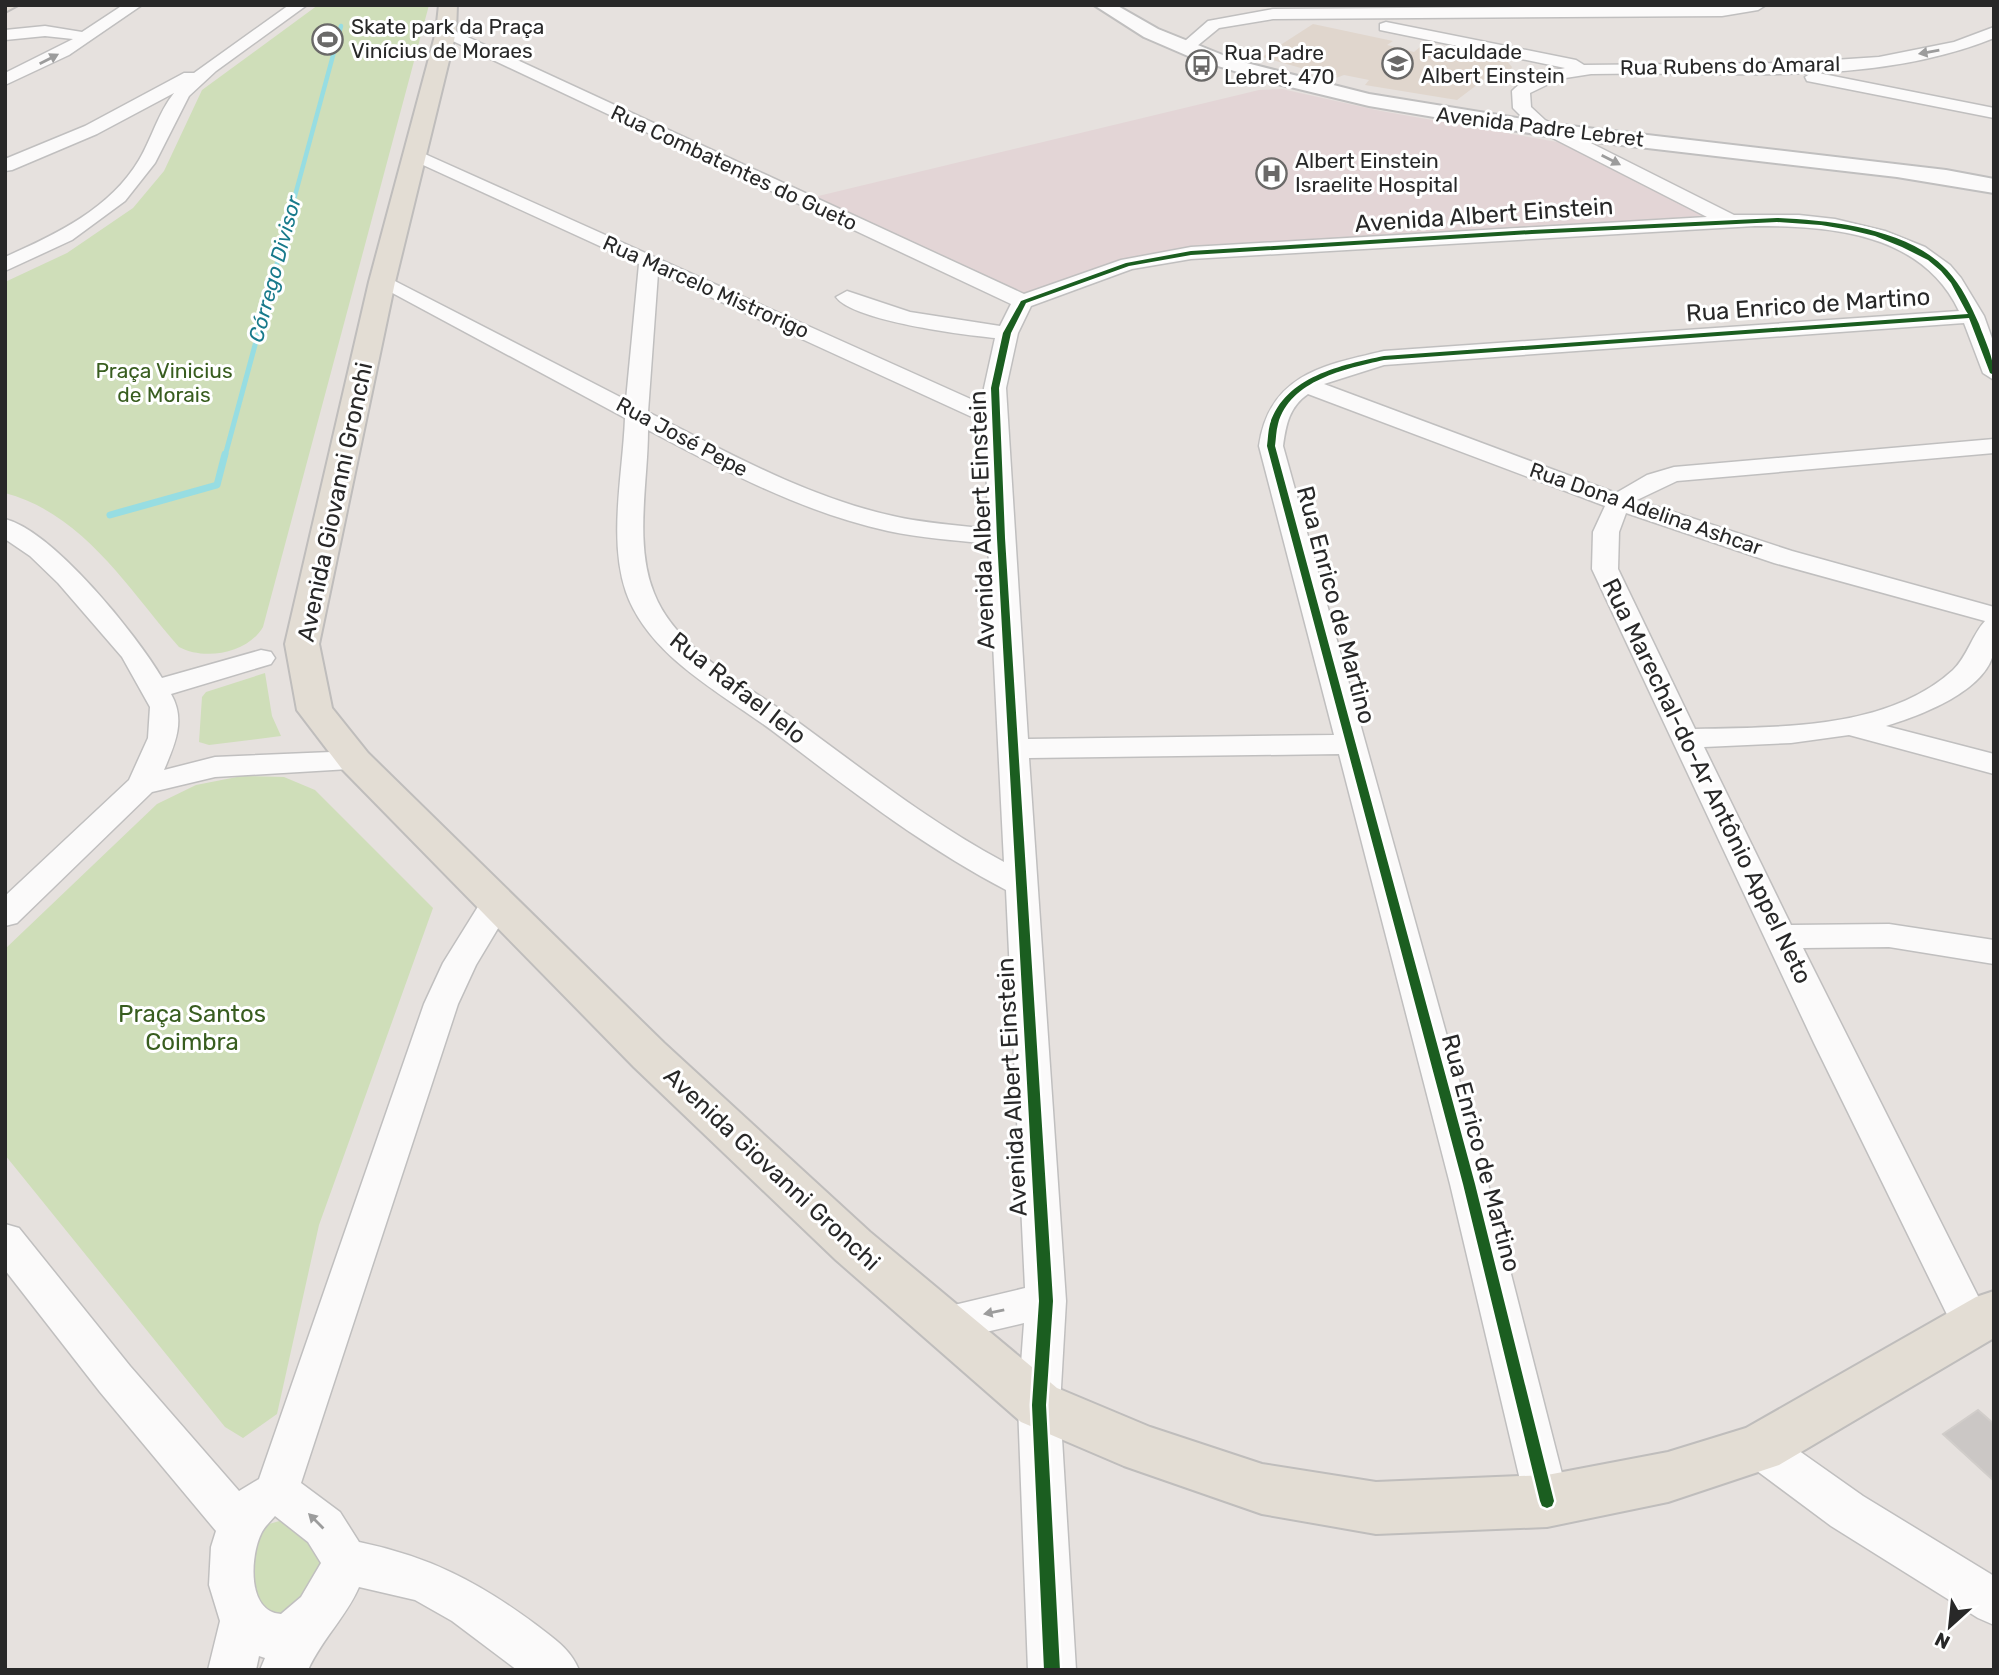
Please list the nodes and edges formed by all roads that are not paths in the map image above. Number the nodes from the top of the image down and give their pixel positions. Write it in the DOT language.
graph roads {
  1 [pos="134,5"];
  2 [pos="299,5"];
  3 [pos="448,5"];
  4 [pos="1103,5"];
  5 [pos="1758,5"];
  6 [pos="1320,14"];
  7 [pos="446,32"];
  8 [pos="1994,32"];
  9 [pos="75,34"];
  10 [pos="5,35"];
  11 [pos="1185,48"];
  12 [pos="207,68"];
  13 [pos="1600,69"];
  14 [pos="1780,69"];
  15 [pos="5,80"];
  16 [pos="1994,113"];
  17 [pos="143,123"];
  18 [pos="1550,130"];
  19 [pos="416,155"];
  20 [pos="5,166"];
  21 [pos="1994,186"];
  22 [pos="1732,222"];
  23 [pos="650,261"];
  24 [pos="5,265"];
  25 [pos="382,282"];
  26 [pos="847,297"];
  27 [pos="1023,302"];
  28 [pos="1973,316"];
  29 [pos="1007,333"];
  30 [pos="1994,373"];
  31 [pos="1303,384"];
  32 [pos="636,412"];
  33 [pos="996,419"];
  34 [pos="1994,446"];
  35 [pos="1619,502"];
  36 [pos="5,527"];
  37 [pos="1001,538"];
  38 [pos="1994,615"];
  39 [pos="1994,628"];
  40 [pos="261,658"];
  41 [pos="156,690"];
  42 [pos="1849,726"];
  43 [pos="1685,738"];
  44 [pos="1351,744"];
  45 [pos="1015,749"];
  46 [pos="355,761"];
  47 [pos="1994,764"];
  48 [pos="142,785"];
  49 [pos="1022,885"];
  50 [pos="496,905"];
  51 [pos="5,915"];
  52 [pos="1784,939"];
  53 [pos="1994,952"];
  54 [pos="5,1240"];
  55 [pos="1046,1301"];
  56 [pos="1984,1319"];
  57 [pos="943,1324"];
  58 [pos="1039,1405"];
  59 [pos="1760,1448"];
  60 [pos="275,1493"];
  61 [pos="1548,1501"];
  62 [pos="241,1527"];
  63 [pos="345,1562"];
  64 [pos="1994,1601"];
  65 [pos="277,1640"];
  66 [pos="232,1670"];
  67 [pos="555,1670"];
  68 [pos="1052,1670"];
  15 -- 1 [label="street, one-way"];
  2 -- 12 [label="street"];
  3 -- 7 [label="main road, Avenida Giovanni Gronchi"];
  4 -- 11 [label="main road, Avenida Padre Lebret"];
  5 -- 6 [label="street"];
  6 -- 11 [label="street"];
  6 -- 13 [label="street"];
  7 -- 19 [label="main road, Avenida Giovanni Gronchi"];
  7 -- 27 [label="street, Rua Combatentes do Gueto"];
  8 -- 14 [label="street, Rua Rubens do Amaral, one-way"];
  9 -- 10 [label="street"];
  11 -- 18 [label="main road, Avenida Padre Lebret"];
  12 -- 17 [label="street"];
  12 -- 17 [label="street"];
  13 -- 14 [label="street, Rua Rubens do Amaral"];
  13 -- 18 [label="street, Rua Rubens do Amaral"];
  14 -- 16 [label="street"];
  17 -- 20 [label="street"];
  17 -- 24 [label="street"];
  18 -- 21 [label="main road, Avenida Padre Lebret"];
  18 -- 22 [label="street, one-way"];
  19 -- 23 [label="street, Rua Marcelo Mistrorigo"];
  19 -- 25 [label="main road, Avenida Giovanni Gronchi"];
  22 -- 27 [label="street, Avenida Albert Einstein"];
  22 -- 28 [label="street, Avenida Albert Einstein"];
  23 -- 32 [label="street, Rua Rafael Ielo"];
  23 -- 33 [label="street, Rua Marcelo Mistrorigo"];
  25 -- 32 [label="street, Rua José Pepe"];
  25 -- 46 [label="main road, Avenida Giovanni Gronchi"];
  26 -- 29 [label="street"];
  27 -- 29 [label="street, Avenida Albert Einstein"];
  28 -- 30 [label="street, Avenida Albert Einstein"];
  28 -- 31 [label="street, Rua Enrico de Martino"];
  29 -- 33 [label="street, Avenida Albert Einstein"];
  31 -- 35 [label="street, Rua Dona Adelina Ashcar"];
  31 -- 44 [label="street, Rua Enrico de Martino"];
  32 -- 37 [label="street, Rua José Pepe"];
  32 -- 49 [label="street, Rua Rafael Ielo"];
  33 -- 37 [label="street, Avenida Albert Einstein"];
  34 -- 35 [label="street, Rua Marechal-do-Ar Antônio Appel Neto"];
  35 -- 38 [label="street, Rua Dona Adelina Ashcar"];
  35 -- 43 [label="street, Rua Marechal-do-Ar Antônio Appel Neto"];
  36 -- 41 [label="street"];
  37 -- 45 [label="street, Avenida Albert Einstein"];
  39 -- 42 [label="street"];
  40 -- 41 [label="street"];
  41 -- 48 [label="street"];
  42 -- 43 [label="street"];
  42 -- 47 [label="street"];
  43 -- 52 [label="street, Rua Marechal-do-Ar Antônio Appel Neto"];
  44 -- 45 [label="street"];
  44 -- 61 [label="street, Rua Enrico de Martino"];
  45 -- 49 [label="street, Avenida Albert Einstein"];
  46 -- 48 [label="street"];
  46 -- 50 [label="main road, Avenida Giovanni Gronchi"];
  48 -- 51 [label="street"];
  49 -- 55 [label="street, Avenida Albert Einstein"];
  50 -- 57 [label="main road, Avenida Giovanni Gronchi"];
  50 -- 60 [label="street"];
  52 -- 53 [label="street"];
  52 -- 56 [label="street, Rua Marechal-do-Ar Antônio Appel Neto"];
  54 -- 62 [label="street"];
  55 -- 57 [label="street, one-way"];
  55 -- 58 [label="street, Avenida Albert Einstein"];
  56 -- 59 [label="main road, Avenida Giovanni Gronchi"];
  57 -- 58 [label="main road, Avenida Giovanni Gronchi"];
  58 -- 61 [label="main road, Avenida Giovanni Gronchi"];
  58 -- 68 [label="street, Avenida Albert Einstein"];
  59 -- 61 [label="main road, Avenida Giovanni Gronchi"];
  59 -- 64 [label="street"];
  60 -- 62 [label="street"];
  63 -- 60 [label="street, one-way"];
  62 -- 65 [label="street"];
  63 -- 65 [label="street"];
  63 -- 67 [label="street"];
  65 -- 66 [label="street"];
}
